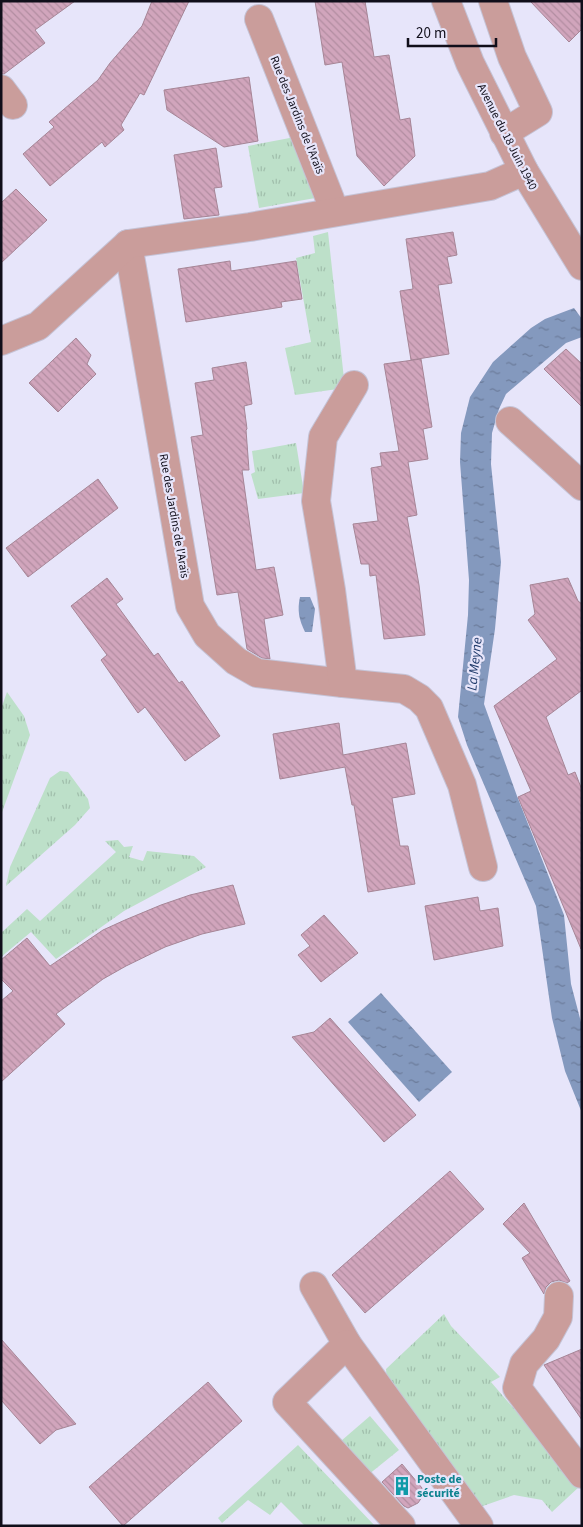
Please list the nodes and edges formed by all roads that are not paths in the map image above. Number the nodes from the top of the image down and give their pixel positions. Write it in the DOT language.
graph roads {
  1 [pos="446,1"];
  2 [pos="493,1"];
  3 [pos="259,19"];
  4 [pos="504,133"];
  5 [pos="524,171"];
  6 [pos="333,212"];
  7 [pos="128,244"];
  8 [pos="582,266"];
  9 [pos="1,341"];
  10 [pos="354,385"];
  11 [pos="510,421"];
  12 [pos="582,486"];
  13 [pos="343,683"];
  14 [pos="483,868"];
  15 [pos="314,1286"];
  16 [pos="559,1296"];
  17 [pos="347,1344"];
  18 [pos="582,1474"];
  19 [pos="401,1526"];
  20 [pos="479,1526"];
  1 -- 4 [label="street, Avenue du 18 Juin 1940"];
  2 -- 4 [label="street"];
  3 -- 6 [label="street, Rue des Jardins de l'Araïs"];
  4 -- 5 [label="street, Avenue du 18 Juin 1940"];
  5 -- 6 [label="street"];
  5 -- 8 [label="street, Avenue du 18 Juin 1940"];
  6 -- 7 [label="street"];
  7 -- 9 [label="street"];
  7 -- 13 [label="street, Rue des Jardins de l'Araïs"];
  10 -- 13 [label="street"];
  11 -- 12 [label="street"];
  13 -- 14 [label="street, Rue des Jardins de l'Araïs"];
  15 -- 17 [label="street"];
  16 -- 18 [label="street"];
  17 -- 19 [label="street"];
  17 -- 20 [label="street"];
}
